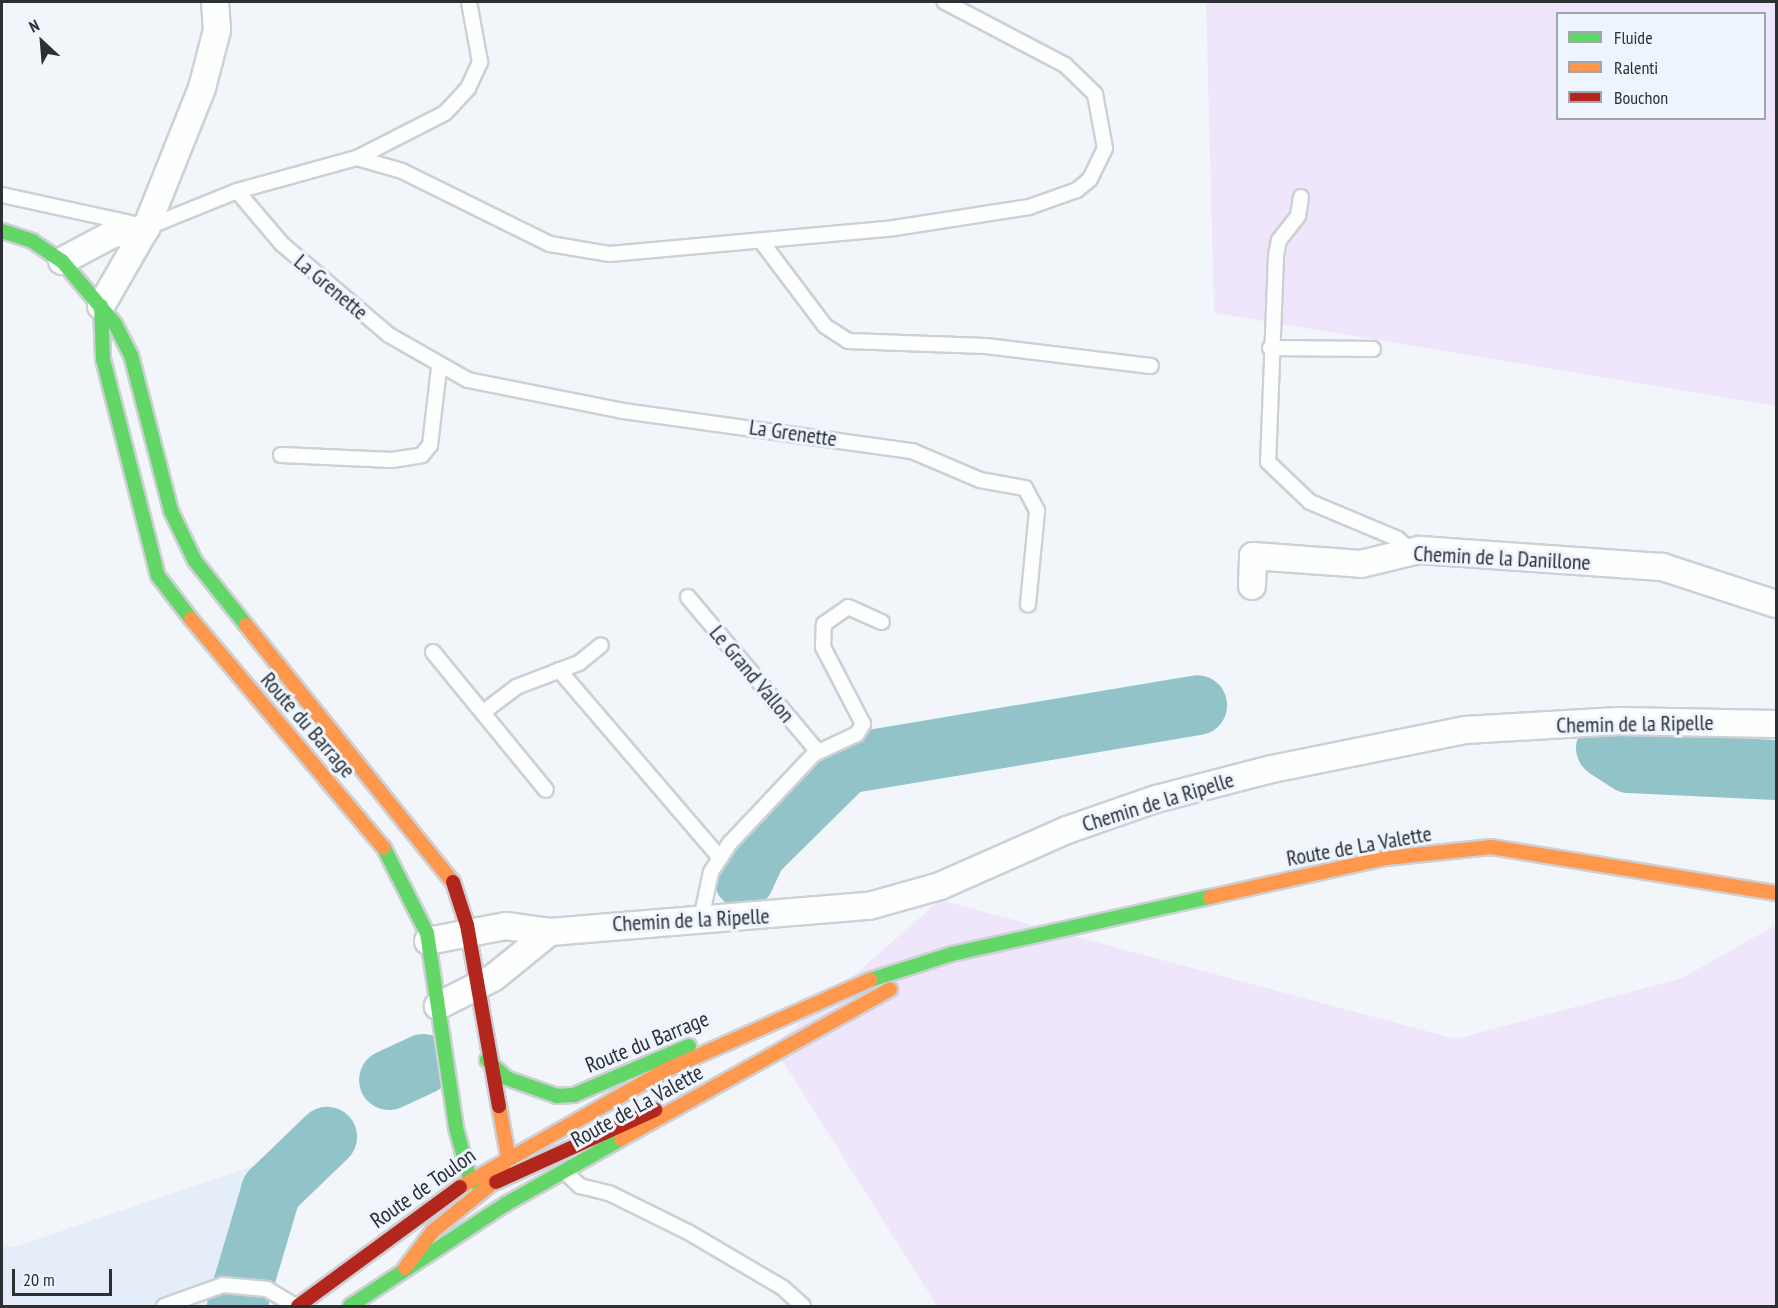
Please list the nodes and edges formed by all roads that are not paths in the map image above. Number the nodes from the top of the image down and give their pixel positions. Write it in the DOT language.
graph roads {
  1 [pos="215,2"];
  2 [pos="469,2"];
  3 [pos="945,2"];
  4 [pos="357,158"];
  5 [pos="237,191"];
  6 [pos="2,195"];
  7 [pos="1301,197"];
  8 [pos="146,228"];
  9 [pos="2,231"];
  10 [pos="761,241"];
  11 [pos="62,261"];
  12 [pos="101,306"];
  13 [pos="1270,348"];
  14 [pos="1373,349"];
  15 [pos="1151,366"];
  16 [pos="439,368"];
  17 [pos="281,455"];
  18 [pos="1411,551"];
  19 [pos="1252,586"];
  20 [pos="688,597"];
  21 [pos="1776,604"];
  22 [pos="1028,605"];
  23 [pos="882,622"];
  24 [pos="601,645"];
  25 [pos="433,652"];
  26 [pos="559,670"];
  27 [pos="486,710"];
  28 [pos="1776,724"];
  29 [pos="817,752"];
  30 [pos="546,790"];
  31 [pos="719,857"];
  32 [pos="1776,893"];
  33 [pos="701,919"];
  34 [pos="468,932"];
  35 [pos="550,932"];
  36 [pos="428,941"];
  37 [pos="952,954"];
  38 [pos="477,989"];
  39 [pos="438,1006"];
  40 [pos="796,1008"];
  41 [pos="487,1060"];
  42 [pos="704,1093"];
  43 [pos="508,1156"];
  44 [pos="565,1171"];
  45 [pos="470,1179"];
  46 [pos="494,1182"];
  47 [pos="405,1268"];
  48 [pos="164,1306"];
  49 [pos="297,1306"];
  50 [pos="350,1306"];
  51 [pos="803,1306"];
  1 -- 8 [label="street"];
  2 -- 4 [label="lane"];
  3 -- 10 [label="lane"];
  4 -- 5 [label="lane"];
  4 -- 10 [label="lane"];
  5 -- 8 [label="lane"];
  5 -- 16 [label="lane, La Grenette"];
  6 -- 8 [label="lane"];
  7 -- 13 [label="lane"];
  8 -- 11 [label="street"];
  8 -- 12 [label="street"];
  9 -- 11 [label="street, Route du Barrage"];
  10 -- 15 [label="lane"];
  11 -- 12 [label="street, Route du Barrage"];
  12 -- 34 [label="street, Route du Barrage"];
  12 -- 36 [label="street, Route du Barrage"];
  13 -- 14 [label="lane"];
  13 -- 18 [label="lane"];
  16 -- 17 [label="lane"];
  16 -- 22 [label="lane, La Grenette"];
  18 -- 19 [label="street, Chemin de la Danillone"];
  18 -- 21 [label="street, Chemin de la Danillone"];
  20 -- 29 [label="lane, Le Grand Vallon"];
  23 -- 29 [label="lane"];
  24 -- 26 [label="lane"];
  25 -- 27 [label="lane"];
  26 -- 27 [label="lane"];
  26 -- 31 [label="lane"];
  27 -- 30 [label="lane"];
  28 -- 33 [label="street, Chemin de la Ripelle"];
  29 -- 31 [label="lane"];
  31 -- 33 [label="lane"];
  32 -- 37 [label="street, Route de La Valette"];
  33 -- 35 [label="street, Chemin de la Ripelle"];
  34 -- 35 [label="street, Chemin de la Ripelle"];
  34 -- 36 [label="street, Chemin de la Ripelle"];
  34 -- 38 [label="street, Route du Barrage"];
  35 -- 38 [label="street"];
  36 -- 39 [label="street, Route du Barrage"];
  37 -- 40 [label="street, Route de La Valette"];
  37 -- 42 [label="street, Route de La Valette"];
  38 -- 39 [label="street"];
  38 -- 41 [label="street, Route du Barrage"];
  39 -- 45 [label="street, Route du Barrage"];
  40 -- 41 [label="street, Route du Barrage"];
  40 -- 43 [label="street, Route de La Valette"];
  41 -- 43 [label="street, Route du Barrage"];
  42 -- 44 [label="street, Route de La Valette"];
  42 -- 46 [label="street"];
  43 -- 45 [label="street, Route de Toulon"];
  43 -- 46 [label="street"];
  44 -- 47 [label="street, Route de La Valette"];
  44 -- 51 [label="lane"];
  45 -- 46 [label="street"];
  45 -- 49 [label="street, Route de Toulon"];
  46 -- 47 [label="street"];
  47 -- 50 [label="street, Route de La Valette"];
  48 -- 49 [label="lane"];
}
